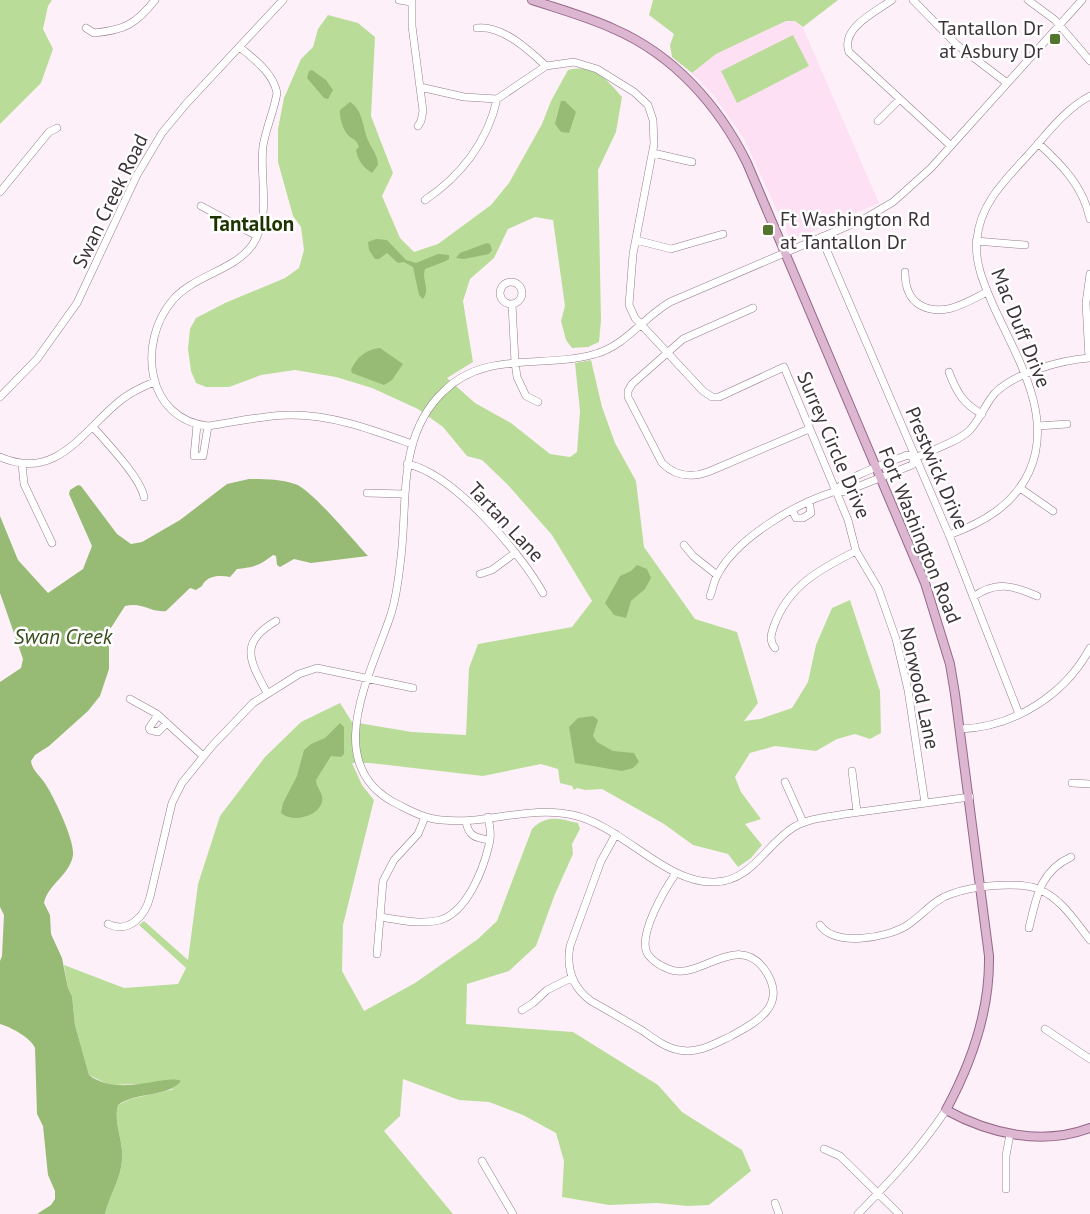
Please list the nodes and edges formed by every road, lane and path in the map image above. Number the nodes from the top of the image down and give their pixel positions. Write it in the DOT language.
graph roads {
  1 [pos="155,0"];
  2 [pos="283,0"];
  3 [pos="399,0"];
  4 [pos="532,0"];
  5 [pos="892,0"];
  6 [pos="913,0"];
  7 [pos="1028,0"];
  8 [pos="1082,0"];
  9 [pos="411,1"];
  10 [pos="1059,25"];
  11 [pos="86,28"];
  12 [pos="477,28"];
  13 [pos="241,48"];
  14 [pos="1090,61"];
  15 [pos="546,66"];
  16 [pos="1007,83"];
  17 [pos="420,87"];
  18 [pos="1090,96"];
  19 [pos="496,99"];
  20 [pos="900,99"];
  21 [pos="878,121"];
  22 [pos="418,126"];
  23 [pos="57,128"];
  24 [pos="1038,143"];
  25 [pos="951,146"];
  26 [pos="653,153"];
  27 [pos="692,162"];
  28 [pos="0,192"];
  29 [pos="425,200"];
  30 [pos="201,206"];
  31 [pos="1090,219"];
  32 [pos="723,234"];
  33 [pos="256,236"];
  34 [pos="821,237"];
  35 [pos="636,240"];
  36 [pos="976,241"];
  37 [pos="1025,245"];
  38 [pos="784,252"];
  39 [pos="905,272"];
  40 [pos="1090,274"];
  41 [pos="987,292"];
  42 [pos="512,304"];
  43 [pos="753,308"];
  44 [pos="640,324"];
  45 [pos="667,351"];
  46 [pos="1089,358"];
  47 [pos="515,362"];
  48 [pos="949,372"];
  49 [pos="1024,375"];
  50 [pos="154,382"];
  51 [pos="0,397"];
  52 [pos="538,402"];
  53 [pos="982,414"];
  54 [pos="197,424"];
  55 [pos="1067,424"];
  56 [pos="208,426"];
  57 [pos="1038,426"];
  58 [pos="93,427"];
  59 [pos="809,429"];
  60 [pos="412,444"];
  61 [pos="0,457"];
  62 [pos="915,458"];
  63 [pos="22,464"];
  64 [pos="407,464"];
  65 [pos="876,468"];
  66 [pos="881,477"];
  67 [pos="1020,488"];
  68 [pos="836,491"];
  69 [pos="367,493"];
  70 [pos="404,494"];
  71 [pos="144,497"];
  72 [pos="809,502"];
  73 [pos="792,510"];
  74 [pos="1053,511"];
  75 [pos="949,535"];
  76 [pos="52,543"];
  77 [pos="684,545"];
  78 [pos="856,551"];
  79 [pos="515,553"];
  80 [pos="480,574"];
  81 [pos="717,575"];
  82 [pos="543,592"];
  83 [pos="710,596"];
  84 [pos="1037,596"];
  85 [pos="973,597"];
  86 [pos="276,621"];
  87 [pos="775,648"];
  88 [pos="1089,653"];
  89 [pos="368,678"];
  90 [pos="413,688"];
  91 [pos="267,693"];
  92 [pos="130,699"];
  93 [pos="1019,714"];
  94 [pos="158,715"];
  95 [pos="167,723"];
  96 [pos="961,729"];
  97 [pos="203,756"];
  98 [pos="852,771"];
  99 [pos="785,782"];
  100 [pos="1072,783"];
  101 [pos="1090,784"];
  102 [pos="970,797"];
  103 [pos="925,803"];
  104 [pos="857,812"];
  105 [pos="488,817"];
  106 [pos="425,818"];
  107 [pos="466,821"];
  108 [pos="803,822"];
  109 [pos="616,834"];
  110 [pos="490,840"];
  111 [pos="1071,857"];
  112 [pos="676,873"];
  113 [pos="981,887"];
  114 [pos="1038,890"];
  115 [pos="380,917"];
  116 [pos="108,924"];
  117 [pos="820,926"];
  118 [pos="1029,928"];
  119 [pos="1090,940"];
  120 [pos="377,954"];
  121 [pos="571,978"];
  122 [pos="522,1010"];
  123 [pos="1045,1029"];
  124 [pos="1090,1059"];
  125 [pos="946,1110"];
  126 [pos="1090,1128"];
  127 [pos="1010,1134"];
  128 [pos="824,1149"];
  129 [pos="482,1161"];
  130 [pos="1006,1189"];
  131 [pos="879,1192"];
  132 [pos="775,1203"];
  133 [pos="513,1214"];
  134 [pos="778,1214"];
  135 [pos="858,1214"];
  136 [pos="899,1214"];
  1 -- 11 [label="street"];
  2 -- 13 [label="street, Swan Creek Road"];
  3 -- 9 [label="street"];
  4 -- 38 [label="main road, Fort Washington Road"];
  5 -- 20 [label="street"];
  6 -- 16 [label="street"];
  7 -- 10 [label="street"];
  8 -- 10 [label="street"];
  9 -- 17 [label="street"];
  10 -- 14 [label="street"];
  10 -- 16 [label="street"];
  12 -- 15 [label="street"];
  13 -- 33 [label="street"];
  13 -- 51 [label="street, Swan Creek Road"];
  15 -- 19 [label="street, Surrey Circle Drive"];
  15 -- 26 [label="street, Surrey Circle Drive"];
  16 -- 25 [label="street"];
  17 -- 19 [label="street"];
  17 -- 22 [label="street"];
  18 -- 24 [label="street, Mac Duff Drive"];
  19 -- 29 [label="street"];
  20 -- 21 [label="street"];
  20 -- 25 [label="street"];
  23 -- 28 [label="street"];
  24 -- 31 [label="street"];
  24 -- 36 [label="street, Mac Duff Drive"];
  25 -- 34 [label="street"];
  26 -- 27 [label="street"];
  26 -- 35 [label="street, Surrey Circle Drive"];
  30 -- 33 [label="street"];
  32 -- 35 [label="street"];
  33 -- 50 [label="street"];
  34 -- 38 [label="street"];
  34 -- 62 [label="street, Prestwick Drive"];
  35 -- 44 [label="street, Surrey Circle Drive"];
  36 -- 37 [label="street"];
  36 -- 41 [label="street, Mac Duff Drive"];
  38 -- 44 [label="street"];
  38 -- 65 [label="main road, Fort Washington Road"];
  39 -- 41 [label="street"];
  40 -- 46 [label="street"];
  41 -- 49 [label="street, Mac Duff Drive"];
  42 -- 47 [label="street"];
  43 -- 45 [label="street"];
  44 -- 45 [label="street, Surrey Circle Drive"];
  44 -- 47 [label="street"];
  45 -- 59 [label="street, Surrey Circle Drive"];
  45 -- 59 [label="street"];
  46 -- 49 [label="street"];
  47 -- 52 [label="street"];
  47 -- 60 [label="street"];
  48 -- 53 [label="street"];
  49 -- 53 [label="street"];
  49 -- 57 [label="street, Mac Duff Drive"];
  50 -- 54 [label="street"];
  50 -- 58 [label="street"];
  53 -- 62 [label="street"];
  54 -- 56 [label="street"];
  54 -- 56 [label="street"];
  55 -- 57 [label="street"];
  56 -- 60 [label="street"];
  57 -- 67 [label="street, Mac Duff Drive"];
  58 -- 63 [label="street"];
  58 -- 71 [label="street"];
  59 -- 68 [label="street, Surrey Circle Drive"];
  60 -- 64 [label="street"];
  61 -- 63 [label="street"];
  62 -- 65 [label="street"];
  62 -- 66 [label="street"];
  62 -- 75 [label="street, Prestwick Drive"];
  63 -- 76 [label="street"];
  64 -- 70 [label="street"];
  64 -- 79 [label="street, Tartan Lane"];
  65 -- 66 [label="main road, Fort Washington Road"];
  65 -- 68 [label="street"];
  66 -- 68 [label="street"];
  66 -- 96 [label="main road, Fort Washington Road"];
  67 -- 74 [label="street"];
  67 -- 75 [label="street, Mac Duff Drive"];
  68 -- 72 [label="street"];
  68 -- 78 [label="street, Surrey Circle Drive"];
  69 -- 70 [label="street"];
  70 -- 89 [label="street"];
  72 -- 73 [label="street"];
  72 -- 73 [label="street"];
  73 -- 81 [label="street"];
  75 -- 85 [label="street, Prestwick Drive"];
  77 -- 81 [label="street"];
  78 -- 87 [label="street, Surrey Circle Drive"];
  78 -- 103 [label="street, Norwood Lane"];
  79 -- 80 [label="street"];
  79 -- 82 [label="street, Tartan Lane"];
  81 -- 83 [label="street"];
  84 -- 85 [label="street"];
  85 -- 93 [label="street, Prestwick Drive"];
  86 -- 91 [label="street"];
  88 -- 93 [label="street"];
  89 -- 90 [label="street"];
  89 -- 91 [label="street"];
  89 -- 106 [label="street"];
  91 -- 97 [label="street"];
  92 -- 94 [label="street"];
  93 -- 96 [label="street"];
  94 -- 95 [label="street"];
  94 -- 95 [label="street"];
  95 -- 97 [label="street"];
  96 -- 102 [label="main road, Fort Washington Road"];
  97 -- 116 [label="street"];
  98 -- 104 [label="street"];
  99 -- 108 [label="street"];
  100 -- 101 [label="street"];
  102 -- 103 [label="street"];
  102 -- 113 [label="main road, Fort Washington Road"];
  103 -- 104 [label="street"];
  104 -- 108 [label="street"];
  105 -- 107 [label="street"];
  105 -- 109 [label="street"];
  105 -- 110 [label="street"];
  106 -- 107 [label="street"];
  106 -- 115 [label="street"];
  107 -- 110 [label="street"];
  108 -- 112 [label="street"];
  109 -- 112 [label="street"];
  109 -- 121 [label="street"];
  110 -- 115 [label="street"];
  111 -- 114 [label="street"];
  112 -- 121 [label="street"];
  113 -- 114 [label="street"];
  113 -- 117 [label="street"];
  113 -- 125 [label="main road, Fort Washington Road"];
  114 -- 118 [label="street"];
  114 -- 119 [label="street"];
  115 -- 120 [label="street"];
  121 -- 122 [label="street"];
  123 -- 124 [label="street"];
  125 -- 127 [label="main road"];
  125 -- 131 [label="street, Fort Washington Road"];
  126 -- 127 [label="main road"];
  127 -- 130 [label="street"];
  128 -- 131 [label="street"];
  129 -- 133 [label="street"];
  131 -- 135 [label="street, Fort Washington Road"];
  131 -- 136 [label="street"];
  132 -- 134 [label="street"];
}
